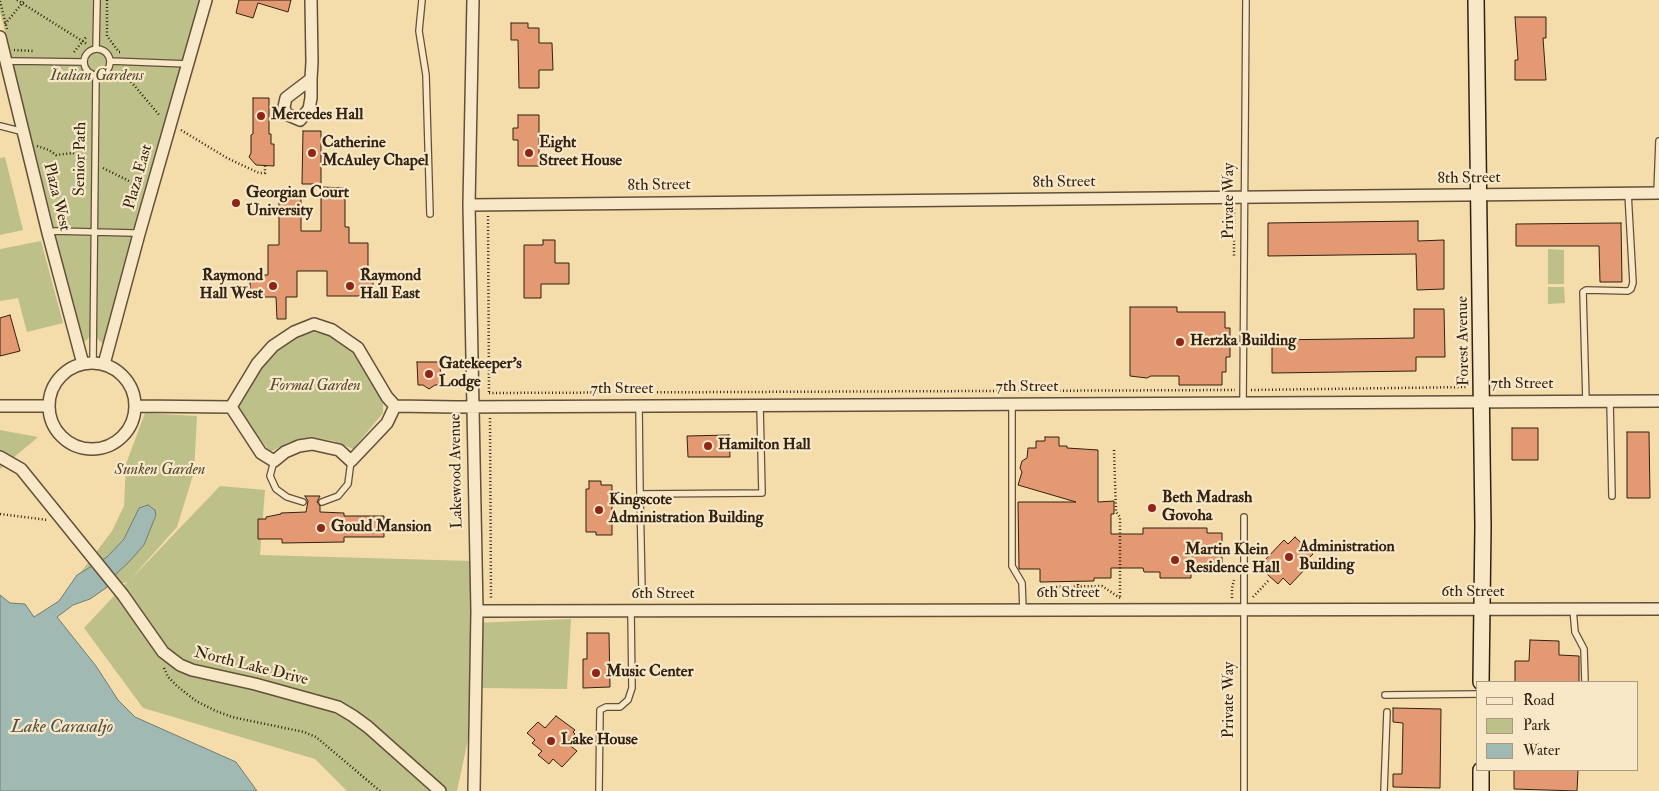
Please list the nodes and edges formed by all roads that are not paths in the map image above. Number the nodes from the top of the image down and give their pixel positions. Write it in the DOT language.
graph roads {
  1 [pos="97,0"];
  2 [pos="206,0"];
  3 [pos="311,0"];
  4 [pos="422,0"];
  5 [pos="472,0"];
  6 [pos="1246,0"];
  7 [pos="1476,0"];
  8 [pos="0,37"];
  9 [pos="96,48"];
  10 [pos="110,61"];
  11 [pos="6,62"];
  12 [pos="84,62"];
  13 [pos="189,64"];
  14 [pos="96,75"];
  15 [pos="311,79"];
  16 [pos="0,126"];
  17 [pos="24,132"];
  18 [pos="1659,141"];
  19 [pos="1628,193"];
  20 [pos="1658,193"];
  21 [pos="1480,195"];
  22 [pos="1244,197"];
  23 [pos="470,204"];
  24 [pos="430,214"];
  25 [pos="94,232"];
  26 [pos="48,233"];
  27 [pos="139,234"];
  28 [pos="93,364"];
  29 [pos="1482,394"];
  30 [pos="1586,401"];
  31 [pos="1610,401"];
  32 [pos="1659,401"];
  33 [pos="1244,403"];
  34 [pos="1012,404"];
  35 [pos="0,406"];
  36 [pos="49,406"];
  37 [pos="136,406"];
  38 [pos="395,406"];
  39 [pos="639,406"];
  40 [pos="760,406"];
  41 [pos="231,407"];
  42 [pos="472,407"];
  43 [pos="0,457"];
  44 [pos="274,461"];
  45 [pos="351,461"];
  46 [pos="640,494"];
  47 [pos="1612,496"];
  48 [pos="303,502"];
  49 [pos="322,502"];
  50 [pos="1244,517"];
  51 [pos="642,591"];
  52 [pos="1659,608"];
  53 [pos="1482,609"];
  54 [pos="1573,609"];
  55 [pos="1023,610"];
  56 [pos="1244,610"];
  57 [pos="477,611"];
  58 [pos="631,611"];
  59 [pos="1481,681"];
  60 [pos="1585,681"];
  61 [pos="1476,694"];
  62 [pos="1384,695"];
  63 [pos="1387,712"];
  64 [pos="1481,771"];
  65 [pos="440,791"];
  66 [pos="474,791"];
  67 [pos="599,791"];
  68 [pos="1244,791"];
  69 [pos="1384,791"];
  70 [pos="1481,791"];
  1 -- 9 [label="lane"];
  2 -- 13 [label="street, Plaza East"];
  3 -- 15 [label="street"];
  4 -- 24 [label="lane"];
  5 -- 23 [label="street, Lakewood Avenue"];
  6 -- 22 [label="lane, Private Way"];
  7 -- 21 [label="street, Forest Avenue"];
  8 -- 11 [label="street, Plaza West"];
  9 -- 10 [label="lane"];
  9 -- 12 [label="lane"];
  10 -- 13 [label="lane"];
  10 -- 14 [label="lane"];
  11 -- 12 [label="lane"];
  11 -- 17 [label="street, Plaza West"];
  12 -- 14 [label="lane"];
  13 -- 27 [label="street, Plaza East"];
  14 -- 25 [label="lane, Senior Path"];
  16 -- 17 [label="lane"];
  17 -- 26 [label="street, Plaza West"];
  18 -- 20 [label="lane"];
  19 -- 20 [label="street, 8th Street"];
  19 -- 21 [label="street, 8th Street"];
  19 -- 30 [label="lane"];
  21 -- 22 [label="street, 8th Street"];
  21 -- 29 [label="street, Forest Avenue"];
  22 -- 23 [label="street, 8th Street"];
  22 -- 33 [label="lane, Private Way"];
  23 -- 42 [label="street, Lakewood Avenue"];
  25 -- 26 [label="lane"];
  25 -- 27 [label="lane"];
  25 -- 28 [label="lane, Senior Path"];
  26 -- 28 [label="street, Plaza West"];
  27 -- 28 [label="street, Plaza East"];
  28 -- 36 [label="street"];
  28 -- 37 [label="street"];
  29 -- 30 [label="street, 7th Street"];
  29 -- 33 [label="street, 7th Street"];
  29 -- 53 [label="street, Forest Avenue"];
  30 -- 31 [label="street, 7th Street"];
  31 -- 32 [label="street, 7th Street"];
  31 -- 47 [label="lane"];
  33 -- 34 [label="street, 7th Street"];
  34 -- 40 [label="street, 7th Street"];
  34 -- 55 [label="lane"];
  35 -- 36 [label="street"];
  36 -- 37 [label="street"];
  37 -- 41 [label="street"];
  38 -- 41 [label="street"];
  38 -- 42 [label="street, 7th Street"];
  38 -- 45 [label="street"];
  39 -- 40 [label="street, 7th Street"];
  39 -- 42 [label="street, 7th Street"];
  39 -- 46 [label="lane"];
  40 -- 46 [label="lane"];
  41 -- 44 [label="street"];
  42 -- 57 [label="street, Lakewood Avenue"];
  43 -- 65 [label="street, North Lake Drive"];
  44 -- 45 [label="street"];
  44 -- 48 [label="lane"];
  45 -- 49 [label="lane"];
  46 -- 51 [label="lane"];
  50 -- 56 [label="lane, Private Way"];
  52 -- 54 [label="street, 6th Street"];
  53 -- 54 [label="street, 6th Street"];
  53 -- 56 [label="street, 6th Street"];
  53 -- 59 [label="street, Forest Avenue"];
  54 -- 60 [label="lane"];
  55 -- 56 [label="street, 6th Street"];
  55 -- 58 [label="street, 6th Street"];
  56 -- 68 [label="lane, Private Way"];
  57 -- 58 [label="street, 6th Street"];
  57 -- 66 [label="street, Lakewood Avenue"];
  58 -- 67 [label="lane"];
  61 -- 62 [label="lane"];
  63 -- 69 [label="lane"];
  64 -- 70 [label="street"];
}
